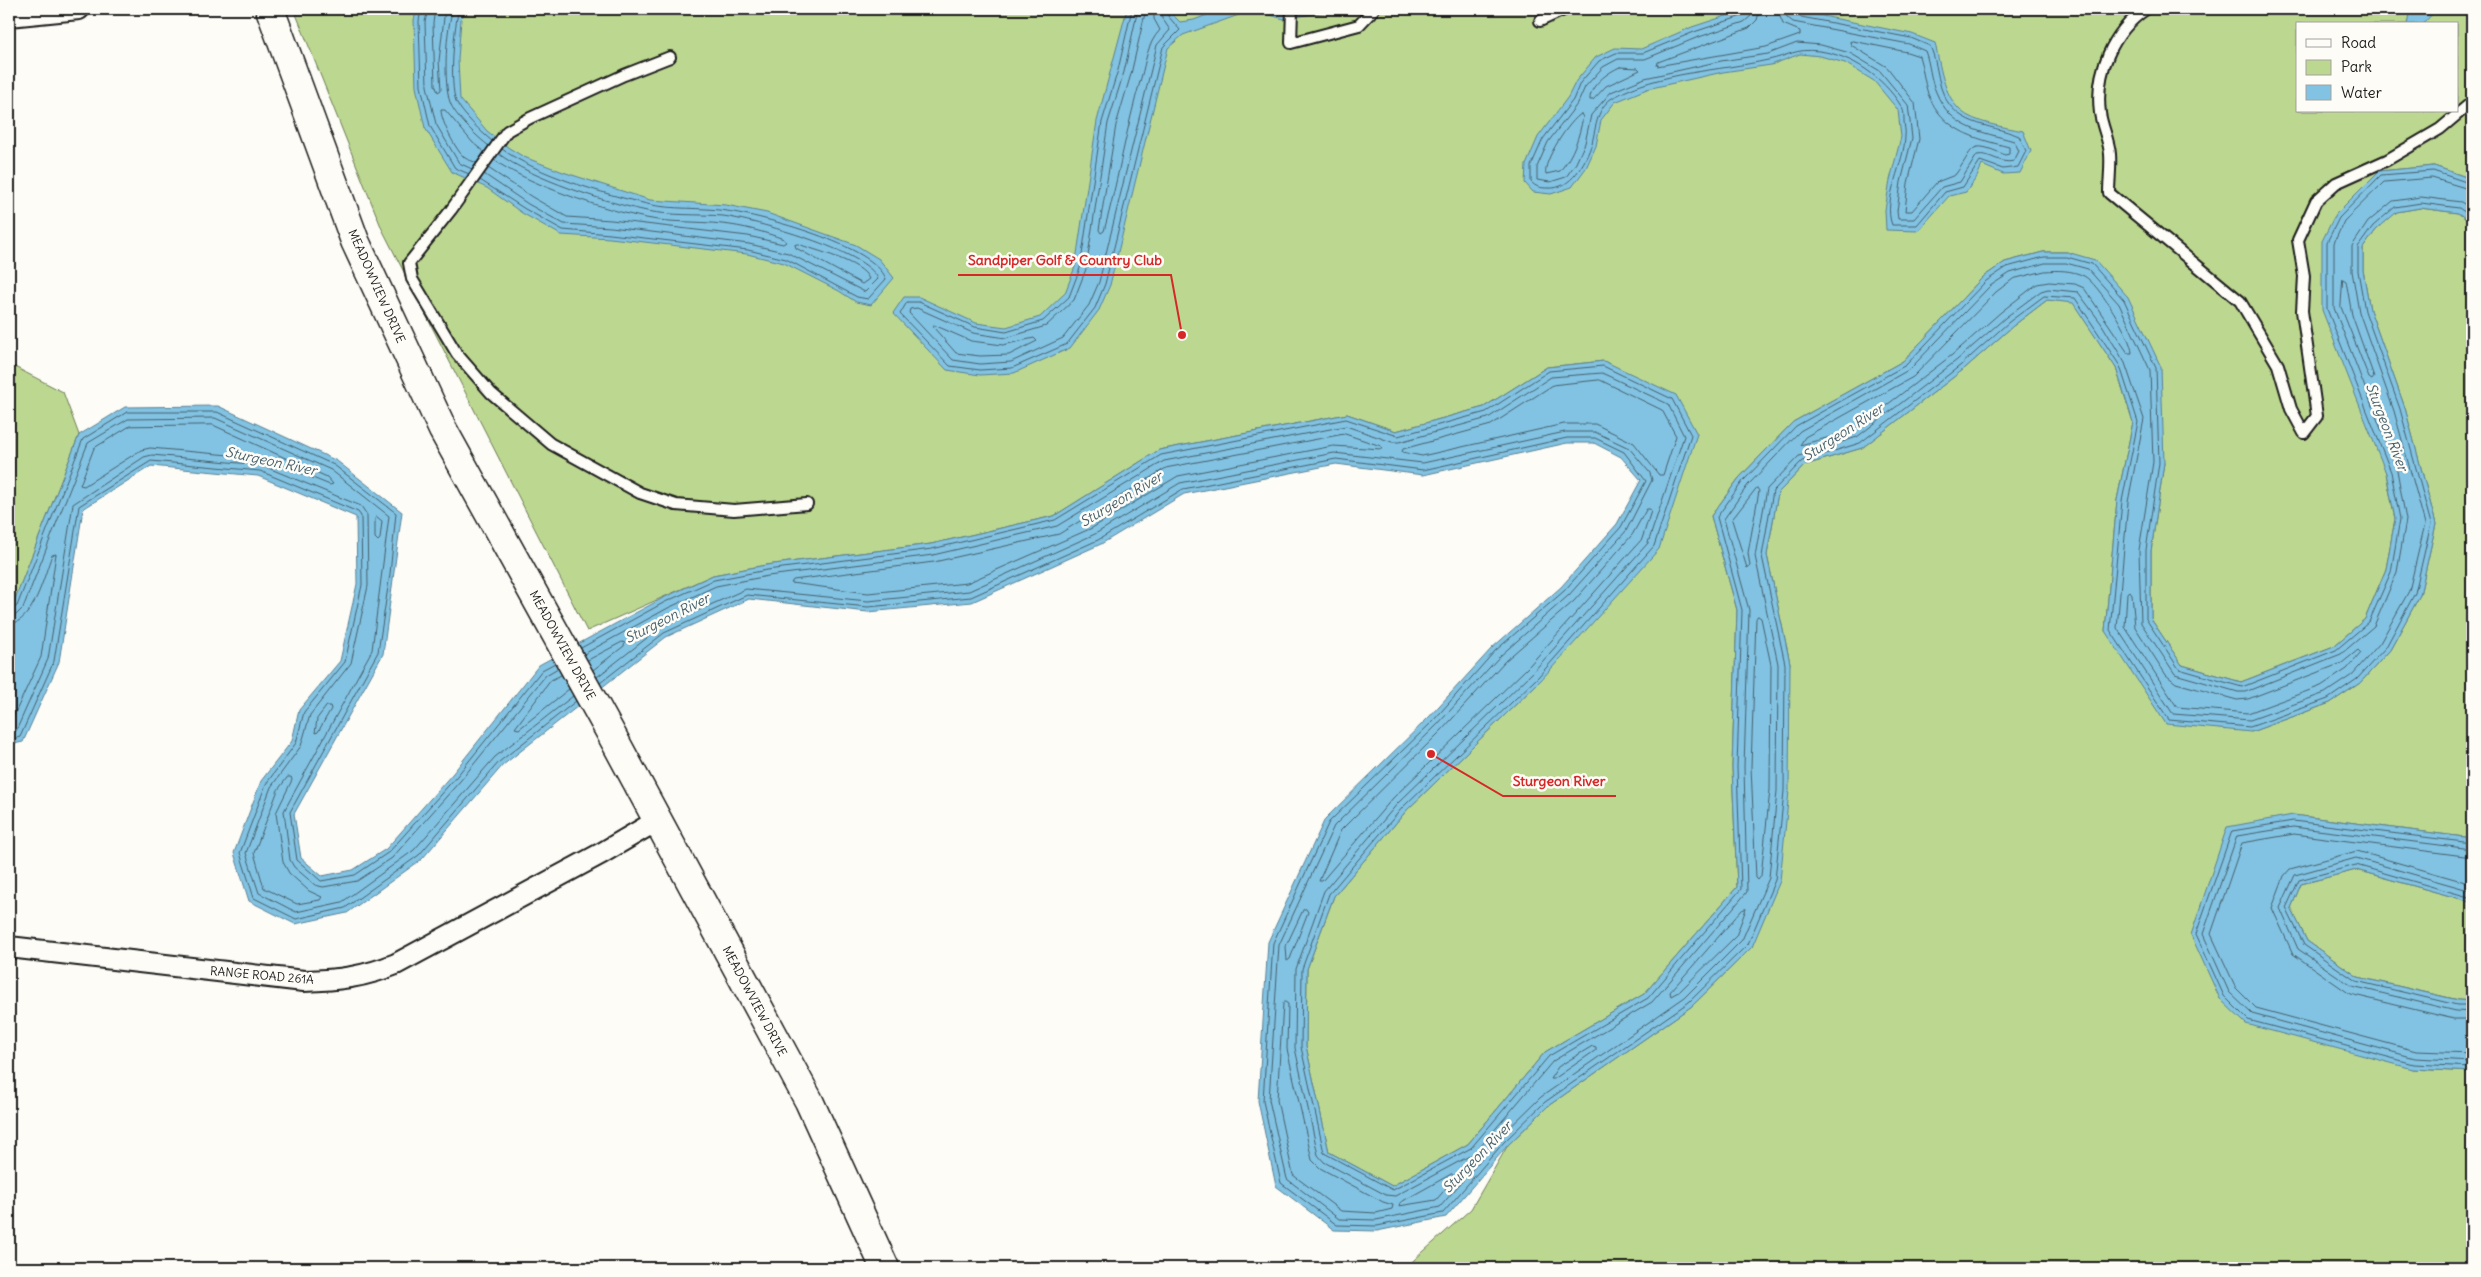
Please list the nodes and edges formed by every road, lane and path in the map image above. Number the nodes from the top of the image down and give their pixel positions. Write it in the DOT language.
graph roads {
  1 [pos="79,9"];
  2 [pos="270,9"];
  3 [pos="1292,9"];
  4 [pos="1374,9"];
  5 [pos="1566,9"];
  6 [pos="2146,9"];
  7 [pos="9,16"];
  8 [pos="1540,22"];
  9 [pos="670,58"];
  10 [pos="2472,102"];
  11 [pos="807,504"];
  12 [pos="658,820"];
  13 [pos="9,947"];
  14 [pos="885,1268"];
  1 -- 7 [label="street"];
  2 -- 12 [label="street, MEADOWVIEW DRIVE"];
  3 -- 4 [label="lane"];
  5 -- 8 [label="lane"];
  6 -- 10 [label="lane"];
  9 -- 11 [label="lane"];
  12 -- 13 [label="street, RANGE ROAD 261A"];
  12 -- 14 [label="street, MEADOWVIEW DRIVE"];
}
